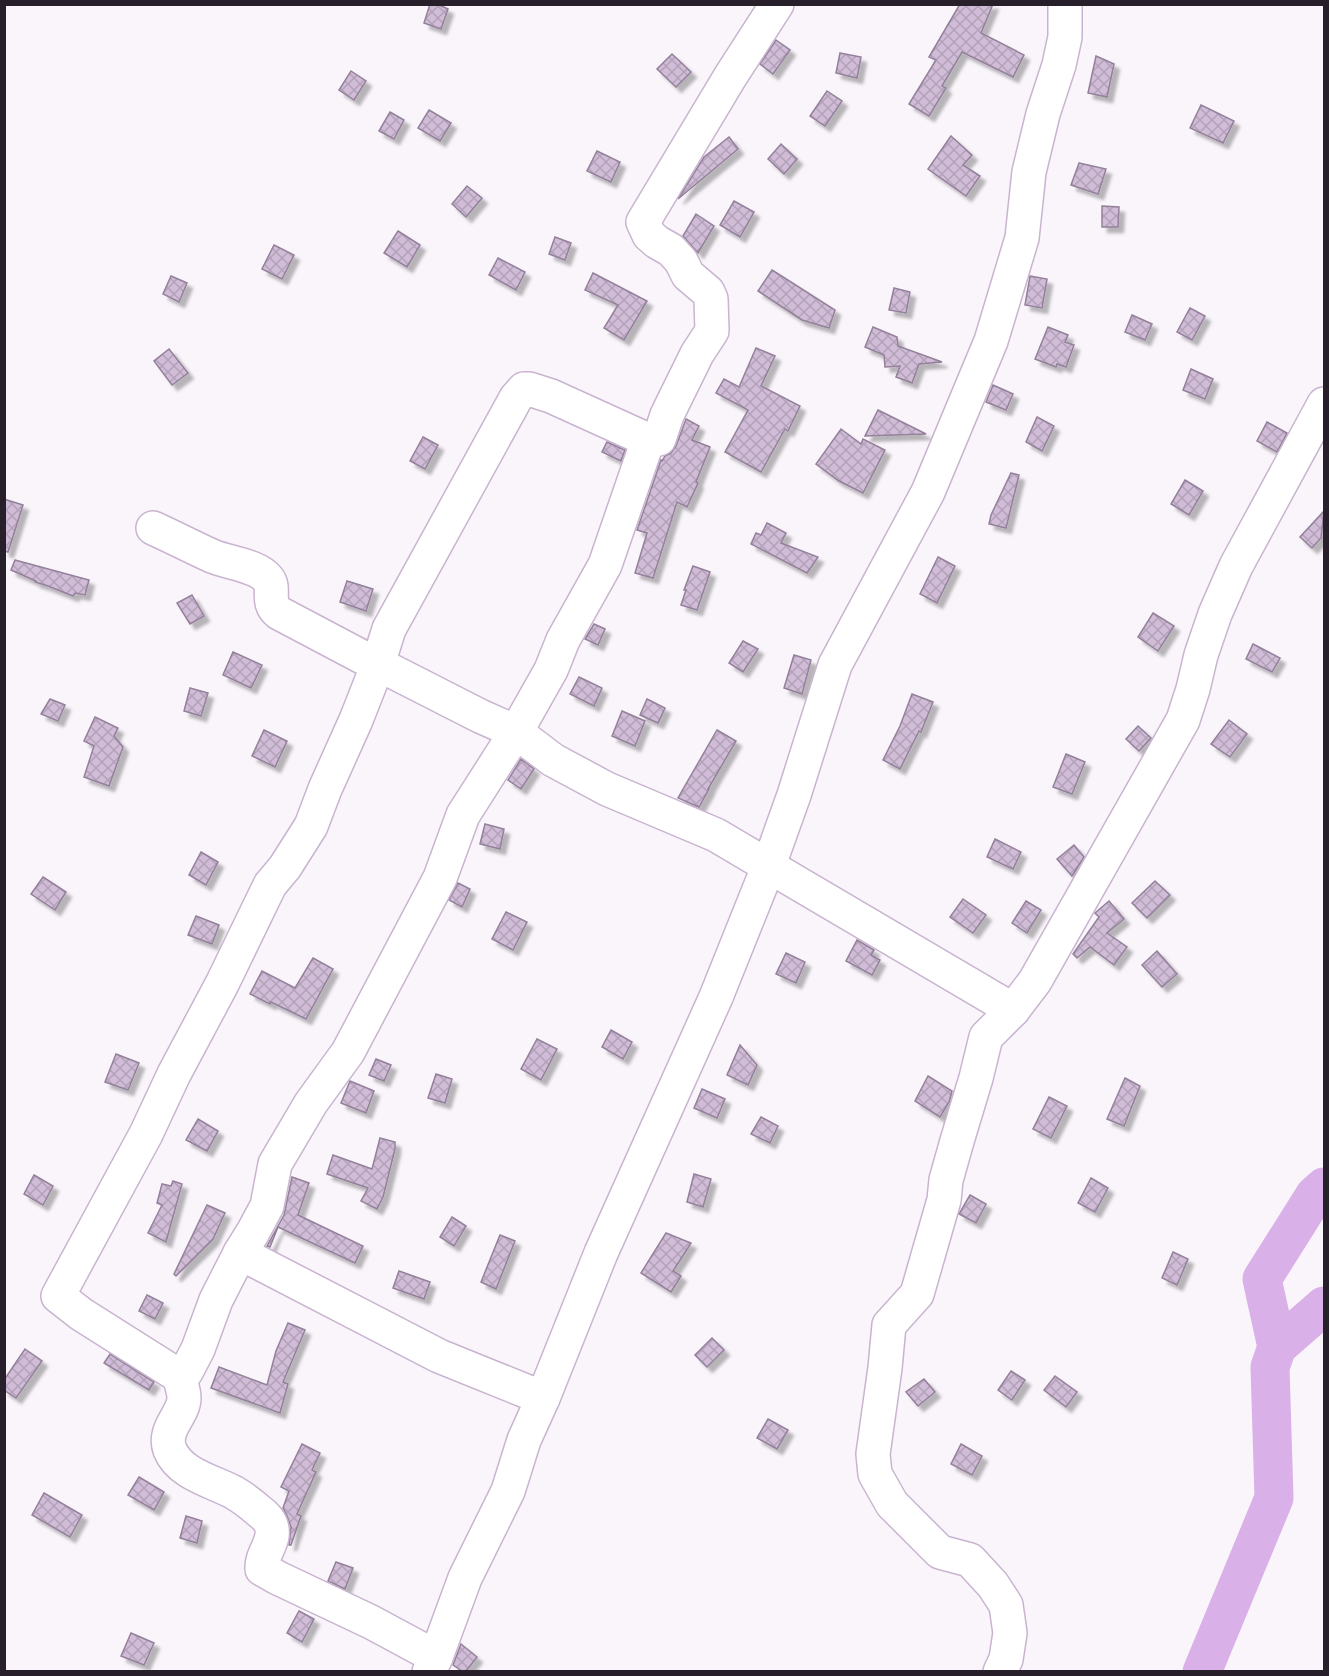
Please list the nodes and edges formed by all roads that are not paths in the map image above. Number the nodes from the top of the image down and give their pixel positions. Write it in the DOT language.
graph roads {
  1 [pos="777,4"];
  2 [pos="1065,4"];
  3 [pos="1324,404"];
  4 [pos="648,440"];
  5 [pos="153,528"];
  6 [pos="378,664"];
  7 [pos="516,732"];
  8 [pos="769,866"];
  9 [pos="1013,1010"];
  10 [pos="240,1253"];
  11 [pos="179,1376"];
  12 [pos="543,1398"];
  13 [pos="432,1664"];
  14 [pos="1000,1671"];
  1 -- 4 [label="street"];
  2 -- 8 [label="street"];
  3 -- 9 [label="street"];
  4 -- 6 [label="street"];
  4 -- 7 [label="street"];
  5 -- 6 [label="street"];
  6 -- 7 [label="street"];
  6 -- 11 [label="street"];
  7 -- 8 [label="street"];
  7 -- 10 [label="street"];
  8 -- 9 [label="street"];
  8 -- 12 [label="street"];
  9 -- 14 [label="street"];
  10 -- 11 [label="street"];
  10 -- 12 [label="street"];
  11 -- 13 [label="street"];
  12 -- 13 [label="street"];
}
